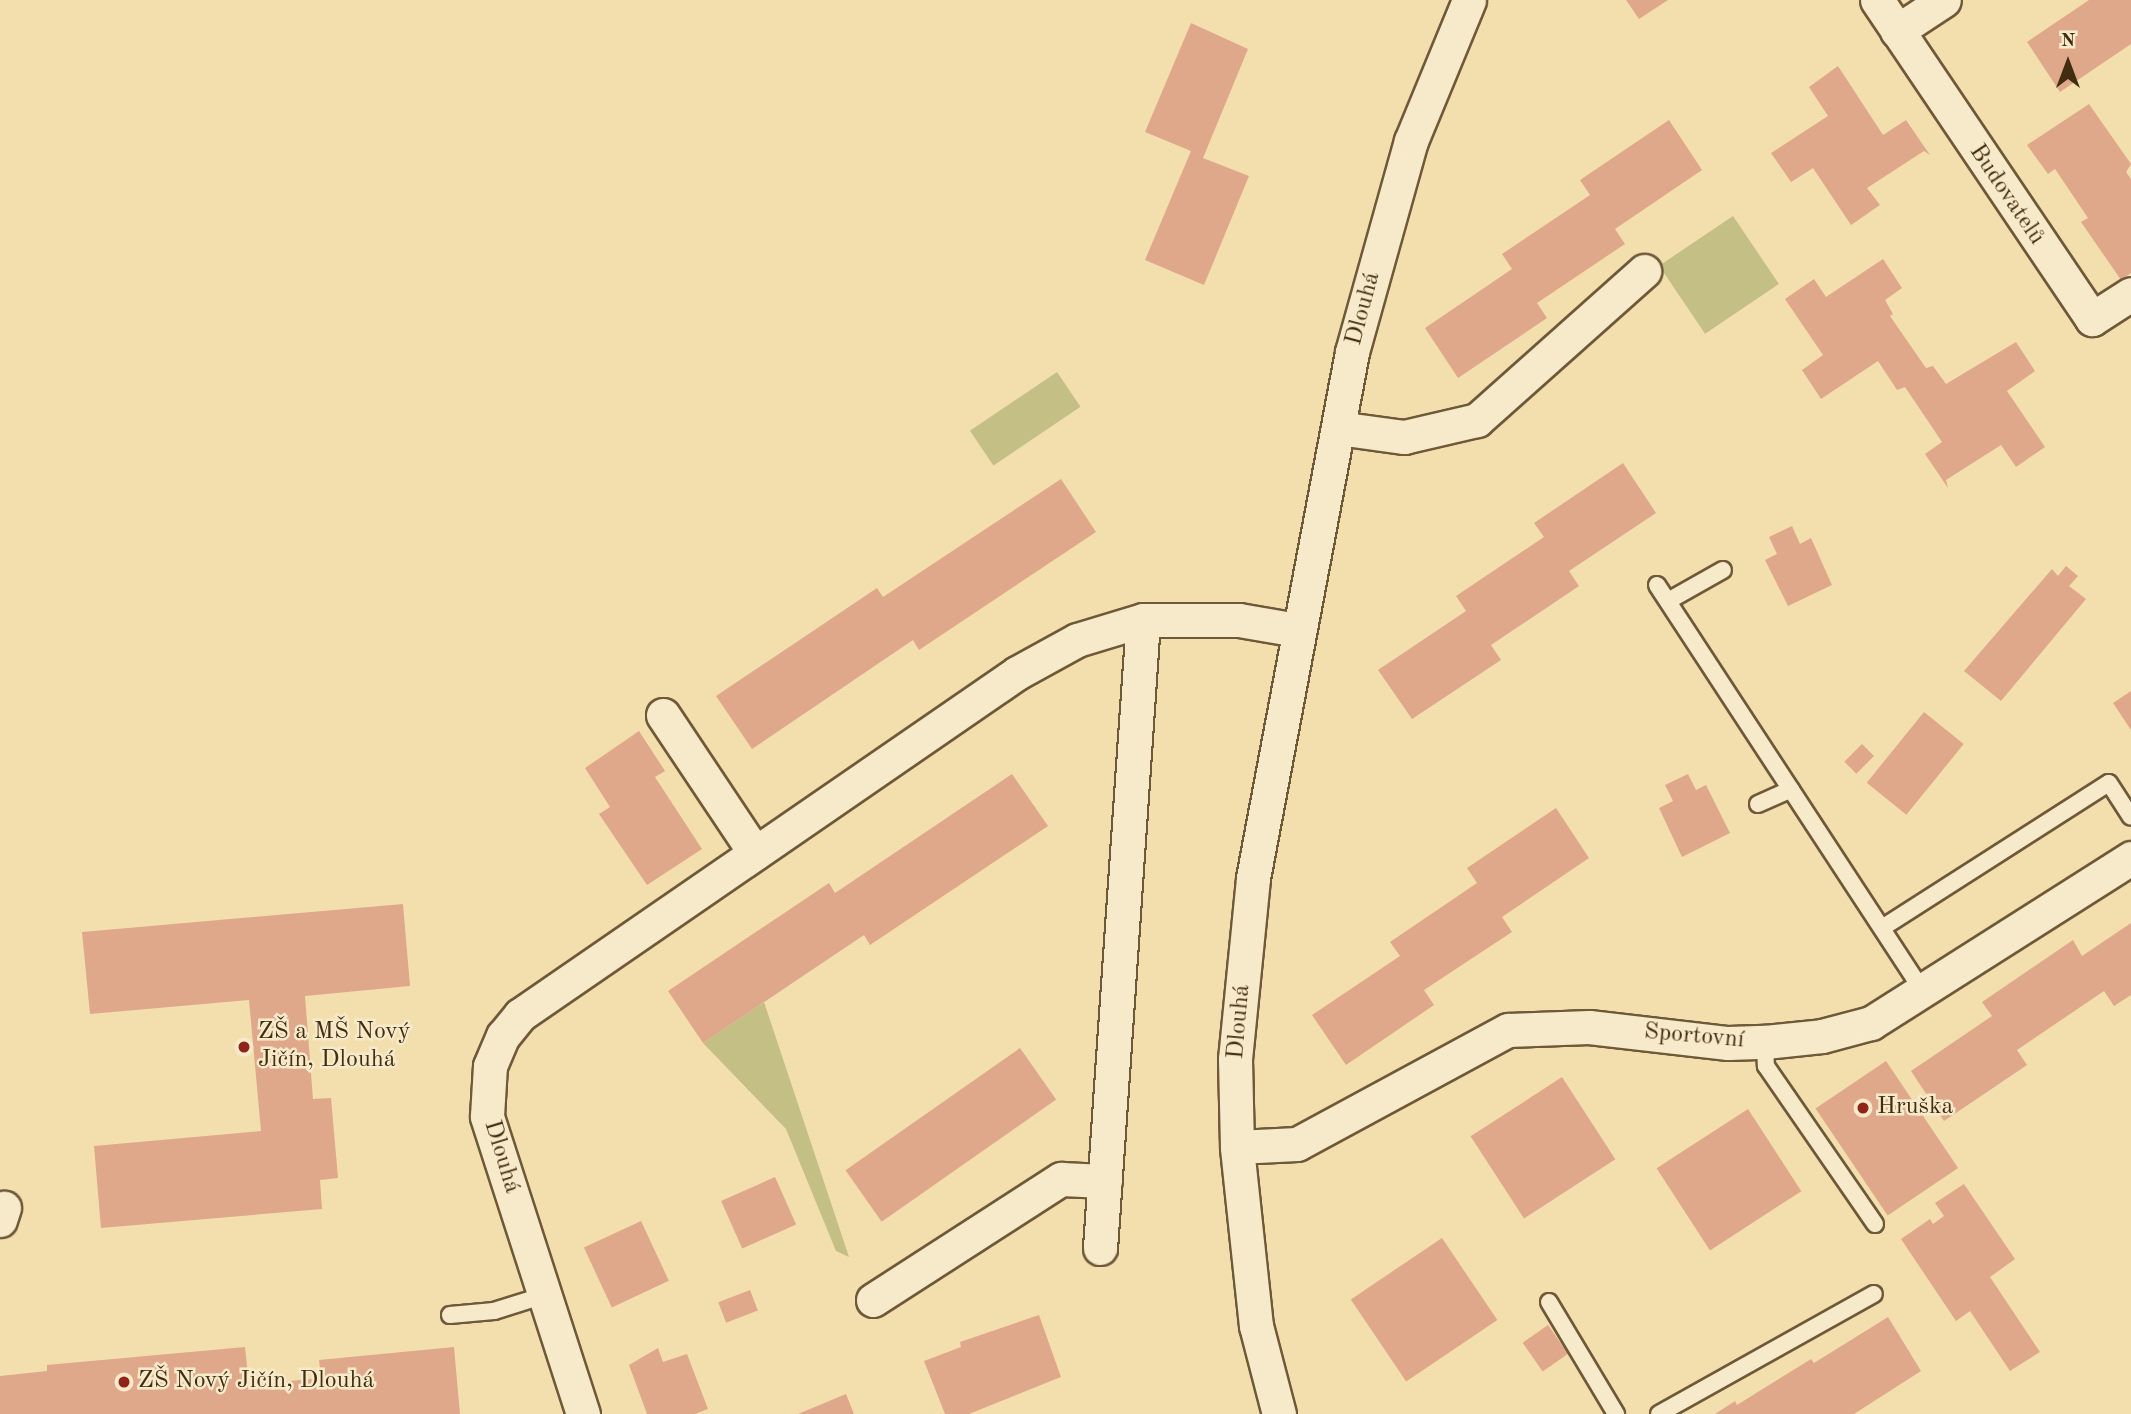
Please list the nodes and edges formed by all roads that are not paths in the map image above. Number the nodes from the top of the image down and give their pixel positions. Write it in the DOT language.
graph roads {
  1 [pos="1469,0"];
  2 [pos="1877,0"];
  3 [pos="1944,0"];
  4 [pos="1897,31"];
  5 [pos="1644,271"];
  6 [pos="2131,294"];
  7 [pos="1338,428"];
  8 [pos="1723,570"];
  9 [pos="1657,585"];
  10 [pos="1668,601"];
  11 [pos="1143,620"];
  12 [pos="1297,630"];
  13 [pos="663,715"];
  14 [pos="1791,789"];
  15 [pos="1758,804"];
  16 [pos="2131,817"];
  17 [pos="755,853"];
  18 [pos="2131,858"];
  19 [pos="1882,928"];
  20 [pos="1923,992"];
  21 [pos="1765,1042"];
  22 [pos="1237,1147"];
  23 [pos="1105,1181"];
  24 [pos="1875,1224"];
  25 [pos="1100,1248"];
  26 [pos="1874,1294"];
  27 [pos="545,1295"];
  28 [pos="873,1300"];
  29 [pos="1549,1302"];
  30 [pos="450,1315"];
  31 [pos="583,1414"];
  32 [pos="1279,1414"];
  33 [pos="1616,1414"];
  34 [pos="1659,1414"];
  1 -- 7 [label="street, Dlouhá"];
  2 -- 4 [label="street, Budovatelů"];
  3 -- 4 [label="street"];
  4 -- 6 [label="street, Budovatelů"];
  5 -- 7 [label="street"];
  7 -- 12 [label="street, Dlouhá"];
  8 -- 10 [label="lane"];
  9 -- 10 [label="lane"];
  10 -- 14 [label="lane"];
  11 -- 12 [label="street, Dlouhá"];
  11 -- 17 [label="street, Dlouhá"];
  11 -- 23 [label="street"];
  12 -- 22 [label="street, Dlouhá"];
  13 -- 17 [label="street"];
  14 -- 15 [label="lane"];
  14 -- 19 [label="lane"];
  16 -- 19 [label="lane"];
  17 -- 27 [label="street, Dlouhá"];
  18 -- 20 [label="street, Sportovní"];
  19 -- 20 [label="lane"];
  20 -- 21 [label="street, Sportovní"];
  21 -- 22 [label="street, Sportovní"];
  21 -- 24 [label="lane"];
  22 -- 32 [label="street, Dlouhá"];
  23 -- 25 [label="street"];
  23 -- 28 [label="street"];
  26 -- 34 [label="lane"];
  27 -- 30 [label="lane"];
  27 -- 31 [label="street, Dlouhá"];
  29 -- 33 [label="lane"];
}
